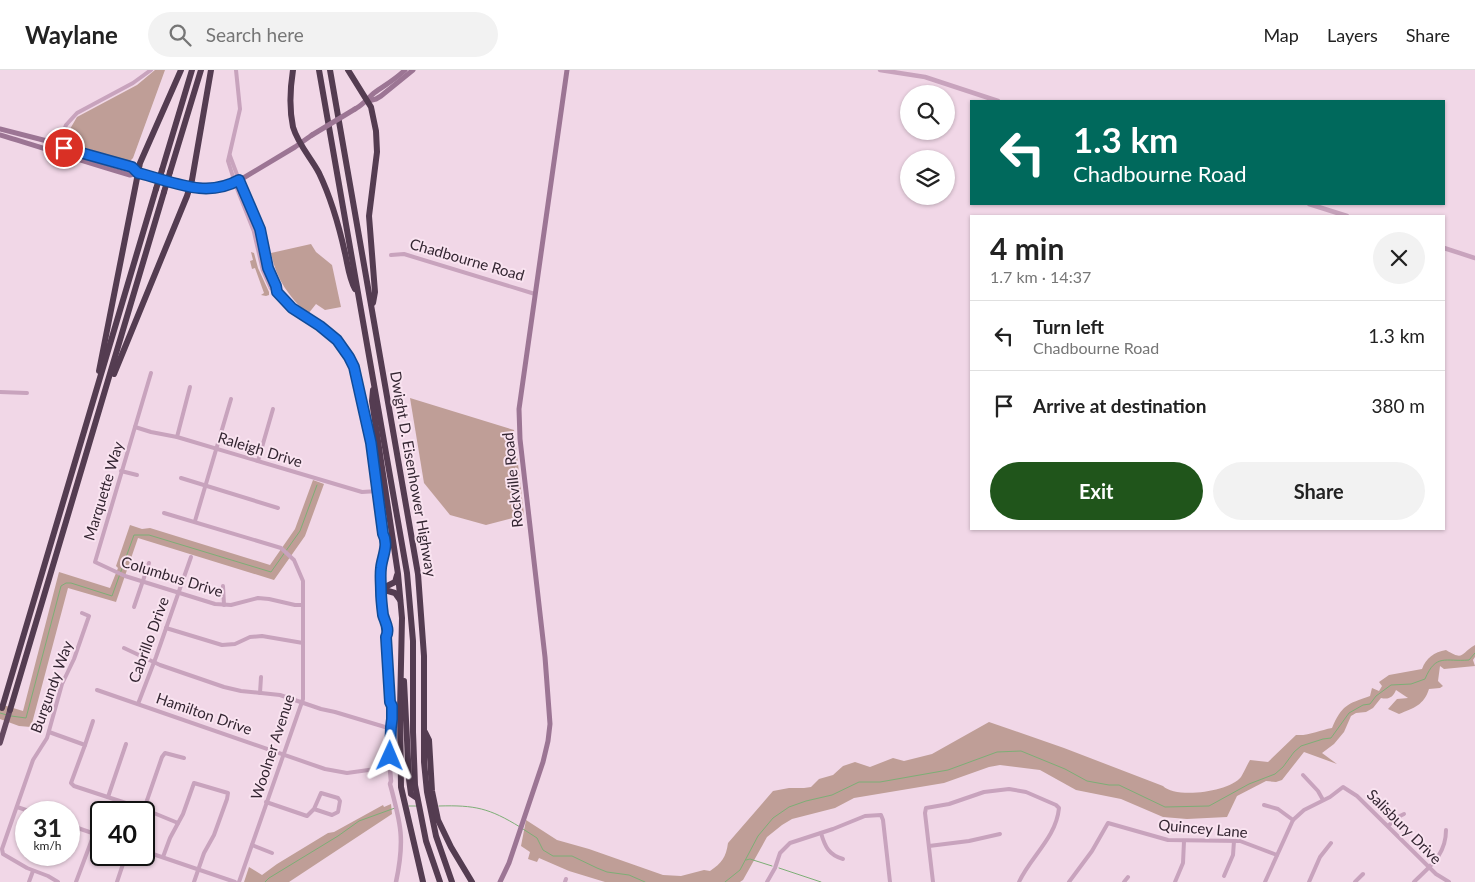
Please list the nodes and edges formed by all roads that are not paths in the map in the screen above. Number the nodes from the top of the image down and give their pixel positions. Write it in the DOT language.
graph roads {
  1 [pos="151,70"];
  2 [pos="181,70"];
  3 [pos="192,70"];
  4 [pos="201,70"];
  5 [pos="211,70"];
  6 [pos="236,70"];
  7 [pos="293,70"];
  8 [pos="319,70"];
  9 [pos="330,70"];
  10 [pos="348,70"];
  11 [pos="405,70"];
  12 [pos="413,70"];
  13 [pos="567,70"];
  14 [pos="880,70"];
  15 [pos="385,89"];
  16 [pos="995,100"];
  17 [pos="367,101"];
  18 [pos="0,129"];
  19 [pos="0,135"];
  20 [pos="301,143"];
  21 [pos="58,149"];
  22 [pos="138,173"];
  23 [pos="237,182"];
  24 [pos="190,188"];
  25 [pos="1312,205"];
  26 [pos="1344,215"];
  27 [pos="1445,248"];
  28 [pos="391,255"];
  29 [pos="1475,258"];
  30 [pos="357,292"];
  31 [pos="535,294"];
  32 [pos="372,311"];
  33 [pos="151,373"];
  34 [pos="374,384"];
  35 [pos="190,387"];
  36 [pos="0,392"];
  37 [pos="27,392"];
  38 [pos="231,399"];
  39 [pos="102,400"];
  40 [pos="273,410"];
  41 [pos="90,413"];
  42 [pos="135,427"];
  43 [pos="177,436"];
  44 [pos="217,449"];
  45 [pos="258,462"];
  46 [pos="121,470"];
  47 [pos="137,474"];
  48 [pos="181,478"];
  49 [pos="206,486"];
  50 [pos="378,491"];
  51 [pos="278,508"];
  52 [pos="164,513"];
  53 [pos="195,522"];
  54 [pos="191,557"];
  55 [pos="95,562"];
  56 [pos="149,563"];
  57 [pos="398,574"];
  58 [pos="142,582"];
  59 [pos="223,586"];
  60 [pos="381,589"];
  61 [pos="178,593"];
  62 [pos="401,601"];
  63 [pos="224,605"];
  64 [pos="303,605"];
  65 [pos="134,607"];
  66 [pos="82,613"];
  67 [pos="166,628"];
  68 [pos="303,643"];
  69 [pos="402,647"];
  70 [pos="124,648"];
  71 [pos="154,661"];
  72 [pos="261,677"];
  73 [pos="97,690"];
  74 [pos="260,693"];
  75 [pos="302,702"];
  76 [pos="138,704"];
  77 [pos="10,710"];
  78 [pos="1,711"];
  79 [pos="93,720"];
  80 [pos="391,727"];
  81 [pos="49,732"];
  82 [pos="0,743"];
  83 [pos="126,744"];
  84 [pos="85,745"];
  85 [pos="283,753"];
  86 [pos="184,758"];
  87 [pos="390,767"];
  88 [pos="1303,774"];
  89 [pos="108,797"];
  90 [pos="417,798"];
  91 [pos="399,800"];
  92 [pos="1323,800"];
  93 [pos="19,801"];
  94 [pos="120,801"];
  95 [pos="147,801"];
  96 [pos="266,802"];
  97 [pos="1264,806"];
  98 [pos="314,809"];
  99 [pos="433,810"];
  100 [pos="15,813"];
  101 [pos="155,814"];
  102 [pos="1404,814"];
  103 [pos="1293,820"];
  104 [pos="178,823"];
  105 [pos="1388,826"];
  106 [pos="1446,830"];
  107 [pos="821,833"];
  108 [pos="1000,834"];
  109 [pos="1234,840"];
  110 [pos="1184,841"];
  111 [pos="1331,844"];
  112 [pos="90,845"];
  113 [pos="252,845"];
  114 [pos="929,846"];
  115 [pos="272,853"];
  116 [pos="155,854"];
  117 [pos="1277,854"];
  118 [pos="163,857"];
  119 [pos="844,859"];
  120 [pos="15,860"];
  121 [pos="25,866"];
  122 [pos="122,866"];
  123 [pos="508,866"];
  124 [pos="1429,867"];
  125 [pos="198,870"];
  126 [pos="33,871"];
  127 [pos="1363,874"];
  128 [pos="1224,876"];
  129 [pos="1128,877"];
  130 [pos="29,882"];
  131 [pos="58,882"];
  132 [pos="76,882"];
  133 [pos="117,882"];
  134 [pos="194,882"];
  135 [pos="235,882"];
  136 [pos="239,882"];
  137 [pos="396,882"];
  138 [pos="423,882"];
  139 [pos="440,882"];
  140 [pos="452,882"];
  141 [pos="472,882"];
  142 [pos="500,882"];
  143 [pos="505,882"];
  144 [pos="767,882"];
  145 [pos="890,882"];
  146 [pos="933,882"];
  147 [pos="1019,882"];
  148 [pos="1069,882"];
  149 [pos="1124,882"];
  150 [pos="1175,882"];
  151 [pos="1265,882"];
  152 [pos="1309,882"];
  153 [pos="1354,882"];
  154 [pos="1414,882"];
  155 [pos="1448,882"];
  1 -- 21 [label="street"];
  2 -- 22 [label="highway"];
  3 -- 41 [label="highway, bridge"];
  4 -- 39 [label="highway, bridge"];
  5 -- 24 [label="highway"];
  6 -- 23 [label="street"];
  7 -- 20 [label="highway"];
  8 -- 30 [label="highway, Dwight D. Eisenhower Highway"];
  9 -- 32 [label="highway, Dwight D. Eisenhower Highway"];
  10 -- 17 [label="highway"];
  11 -- 15 [label="main road"];
  12 -- 15 [label="main road"];
  13 -- 31 [label="main road, Rockville Road"];
  14 -- 16 [label="street"];
  15 -- 17 [label="main road"];
  17 -- 20 [label="main road, bridge"];
  17 -- 32 [label="highway"];
  18 -- 21 [label="main road"];
  19 -- 21 [label="main road"];
  20 -- 23 [label="main road"];
  20 -- 30 [label="highway"];
  21 -- 22 [label="main road"];
  22 -- 24 [label="main road"];
  22 -- 41 [label="highway"];
  23 -- 24 [label="main road"];
  23 -- 50 [label="street"];
  24 -- 39 [label="highway"];
  25 -- 26 [label="street"];
  27 -- 29 [label="street"];
  28 -- 31 [label="street, Chadbourne Road"];
  30 -- 34 [label="highway, Dwight D. Eisenhower Highway"];
  31 -- 123 [label="main road, Rockville Road"];
  32 -- 99 [label="highway, Dwight D. Eisenhower Highway"];
  33 -- 42 [label="street, Marquette Way"];
  34 -- 57 [label="highway"];
  34 -- 90 [label="highway, Dwight D. Eisenhower Highway"];
  35 -- 43 [label="street"];
  36 -- 37 [label="street"];
  38 -- 44 [label="street"];
  39 -- 77 [label="highway"];
  40 -- 45 [label="street"];
  41 -- 78 [label="highway"];
  42 -- 43 [label="street, Raleigh Drive"];
  42 -- 46 [label="street, Marquette Way"];
  43 -- 44 [label="street, Raleigh Drive"];
  44 -- 45 [label="street, Raleigh Drive"];
  44 -- 49 [label="street"];
  45 -- 50 [label="street, Raleigh Drive"];
  46 -- 47 [label="street"];
  46 -- 55 [label="street, Marquette Way"];
  48 -- 49 [label="street"];
  49 -- 51 [label="street"];
  49 -- 53 [label="street"];
  50 -- 60 [label="street"];
  52 -- 53 [label="street, Woolner Avenue"];
  53 -- 64 [label="street, Woolner Avenue"];
  54 -- 61 [label="street, Cabrillo Drive"];
  55 -- 58 [label="street, Columbus Drive"];
  56 -- 58 [label="street"];
  57 -- 60 [label="highway"];
  57 -- 62 [label="highway"];
  58 -- 61 [label="street, Columbus Drive"];
  58 -- 65 [label="street"];
  59 -- 63 [label="street"];
  60 -- 62 [label="highway"];
  60 -- 80 [label="street"];
  61 -- 63 [label="street, Columbus Drive"];
  61 -- 67 [label="street, Cabrillo Drive"];
  62 -- 69 [label="highway"];
  63 -- 64 [label="street, Columbus Drive"];
  64 -- 68 [label="street, Woolner Avenue"];
  66 -- 81 [label="street, Burgundy Way"];
  67 -- 68 [label="street"];
  67 -- 71 [label="street, Cabrillo Drive"];
  68 -- 75 [label="street, Woolner Avenue"];
  69 -- 90 [label="highway"];
  69 -- 91 [label="highway"];
  70 -- 71 [label="street"];
  71 -- 74 [label="street"];
  71 -- 76 [label="street, Cabrillo Drive"];
  72 -- 74 [label="street"];
  73 -- 76 [label="street, Hamilton Drive"];
  74 -- 75 [label="street"];
  75 -- 80 [label="street"];
  75 -- 85 [label="street, Woolner Avenue"];
  76 -- 85 [label="street, Hamilton Drive"];
  77 -- 82 [label="highway"];
  79 -- 84 [label="street"];
  80 -- 87 [label="street"];
  81 -- 84 [label="street"];
  81 -- 93 [label="street, Burgundy Way"];
  83 -- 89 [label="street"];
  84 -- 89 [label="street"];
  85 -- 87 [label="street, Hamilton Drive"];
  85 -- 96 [label="street, Woolner Avenue"];
  86 -- 95 [label="street"];
  87 -- 91 [label="street"];
  88 -- 92 [label="street"];
  89 -- 94 [label="street"];
  90 -- 139 [label="highway, Dwight D. Eisenhower Highway"];
  91 -- 137 [label="street"];
  91 -- 138 [label="highway"];
  92 -- 103 [label="street"];
  92 -- 105 [label="street, Salisbury Drive"];
  96 -- 98 [label="street"];
  96 -- 113 [label="street, Woolner Avenue"];
  97 -- 103 [label="street"];
  98 -- 98 [label="street"];
  99 -- 140 [label="highway, Dwight D. Eisenhower Highway"];
  99 -- 141 [label="highway"];
  100 -- 120 [label="street, Burgundy Way"];
  101 -- 104 [label="street"];
  102 -- 105 [label="street"];
  103 -- 117 [label="street"];
  104 -- 118 [label="street"];
  104 -- 125 [label="street"];
  105 -- 124 [label="street, Salisbury Drive"];
  106 -- 124 [label="street"];
  107 -- 119 [label="street"];
  107 -- 144 [label="street"];
  107 -- 145 [label="street"];
  108 -- 114 [label="street"];
  109 -- 110 [label="street, Quincey Lane"];
  109 -- 117 [label="street, Quincey Lane"];
  109 -- 128 [label="street"];
  110 -- 148 [label="street, Quincey Lane"];
  110 -- 150 [label="street"];
  111 -- 152 [label="street"];
  112 -- 132 [label="street"];
  113 -- 115 [label="street"];
  113 -- 136 [label="street, Woolner Avenue"];
  114 -- 146 [label="street"];
  114 -- 147 [label="street"];
  116 -- 118 [label="street"];
  117 -- 151 [label="street"];
  118 -- 125 [label="street"];
  121 -- 126 [label="street, Burgundy Way"];
  122 -- 133 [label="street"];
  123 -- 142 [label="main road, Rockville Road"];
  123 -- 143 [label="main road"];
  124 -- 154 [label="street"];
  124 -- 155 [label="street, Salisbury Drive"];
  125 -- 134 [label="street"];
  125 -- 135 [label="street"];
  126 -- 130 [label="street"];
  126 -- 131 [label="street, Burgundy Way"];
  127 -- 153 [label="street"];
  129 -- 149 [label="street"];
}
